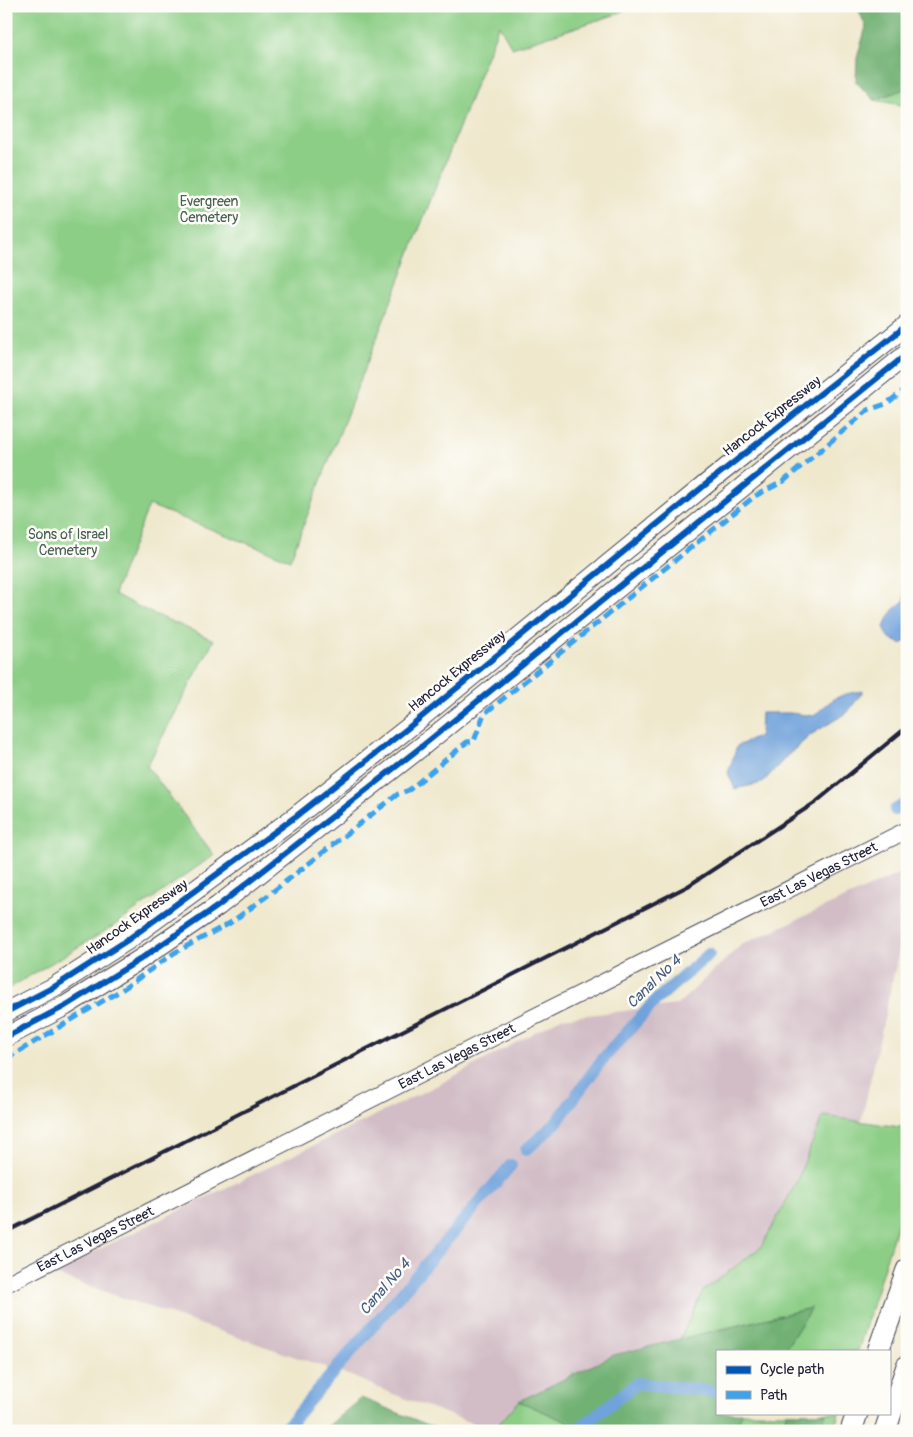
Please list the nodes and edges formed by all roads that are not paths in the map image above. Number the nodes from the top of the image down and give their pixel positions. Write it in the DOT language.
graph roads {
  1 [pos="907,325"];
  2 [pos="907,354"];
  3 [pos="907,830"];
  4 [pos="6,1012"];
  5 [pos="6,1037"];
  6 [pos="907,1270"];
  7 [pos="6,1284"];
  8 [pos="907,1289"];
  9 [pos="878,1350"];
  10 [pos="888,1350"];
  11 [pos="907,1366"];
  12 [pos="857,1414"];
  13 [pos="870,1414"];
  14 [pos="851,1431"];
  15 [pos="865,1431"];
  16 [pos="885,1431"];
  1 -- 4 [label="main road, Hancock Expressway"];
  2 -- 5 [label="main road"];
  3 -- 7 [label="street, East Las Vegas Street"];
  6 -- 9 [label="highway"];
  8 -- 10 [label="highway"];
  11 -- 16 [label="highway"];
  12 -- 14 [label="highway"];
  13 -- 15 [label="highway"];
}
